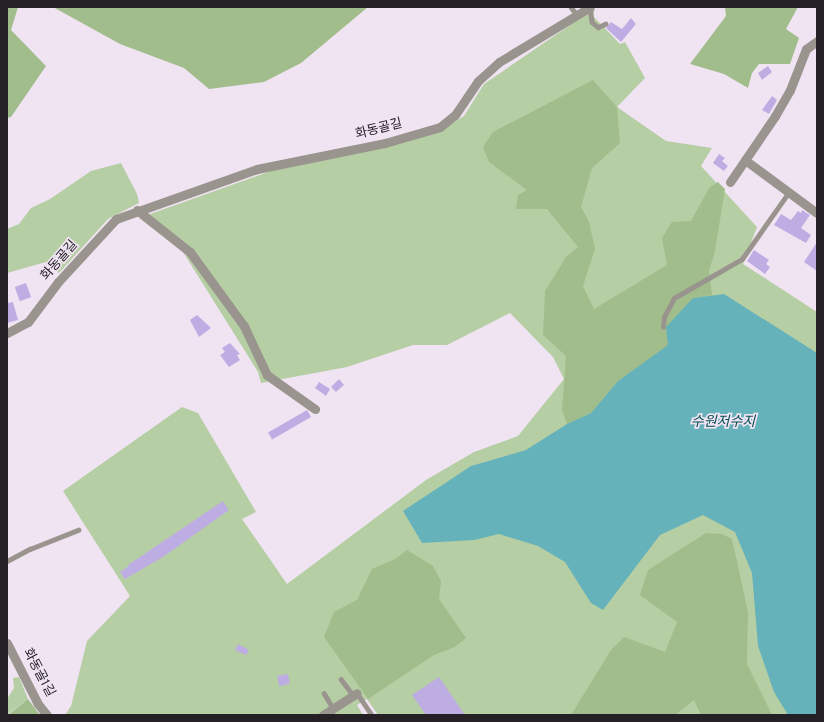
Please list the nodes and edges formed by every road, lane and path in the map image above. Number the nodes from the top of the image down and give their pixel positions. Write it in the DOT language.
graph roads {
  1 [pos="590,7"];
  2 [pos="574,11"];
  3 [pos="605,24"];
  4 [pos="817,41"];
  5 [pos="745,160"];
  6 [pos="730,182"];
  7 [pos="789,192"];
  8 [pos="138,210"];
  9 [pos="817,213"];
  10 [pos="663,327"];
  11 [pos="7,333"];
  12 [pos="314,409"];
  13 [pos="78,530"];
  14 [pos="7,561"];
  15 [pos="7,643"];
  16 [pos="341,679"];
  17 [pos="324,693"];
  18 [pos="355,694"];
  19 [pos="333,708"];
  20 [pos="47,715"];
  21 [pos="323,715"];
  22 [pos="372,715"];
  1 -- 2 [label="street, 화동골길"];
  1 -- 3 [label="lane"];
  2 -- 8 [label="street, 화동골길"];
  4 -- 5 [label="street"];
  5 -- 6 [label="street"];
  5 -- 7 [label="street"];
  7 -- 9 [label="street"];
  7 -- 10 [label="lane"];
  8 -- 11 [label="street, 화동골길"];
  8 -- 12 [label="street"];
  13 -- 14 [label="lane"];
  15 -- 20 [label="street, 화동골1길"];
  16 -- 18 [label="lane"];
  17 -- 19 [label="lane"];
  18 -- 19 [label="street"];
  18 -- 22 [label="lane"];
  19 -- 21 [label="street"];
}
